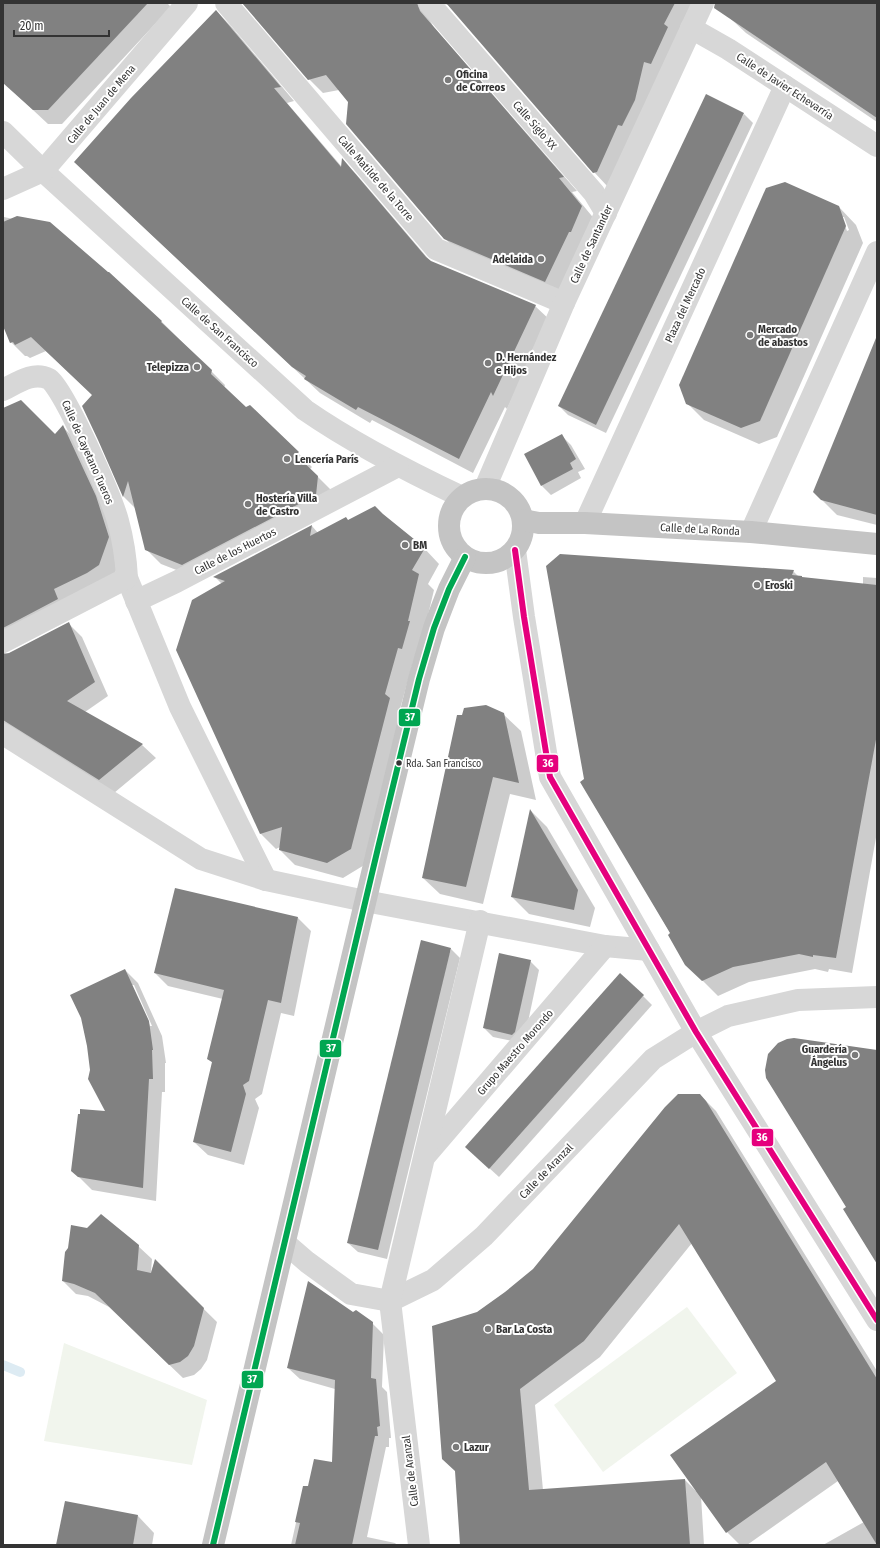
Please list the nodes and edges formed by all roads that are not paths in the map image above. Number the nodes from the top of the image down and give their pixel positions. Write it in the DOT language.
graph roads {
  1 [pos="187,3"];
  2 [pos="226,3"];
  3 [pos="429,3"];
  4 [pos="703,3"];
  5 [pos="691,28"];
  6 [pos="785,86"];
  7 [pos="3,132"];
  8 [pos="877,146"];
  9 [pos="43,171"];
  10 [pos="3,189"];
  11 [pos="606,213"];
  12 [pos="877,252"];
  13 [pos="564,303"];
  14 [pos="3,390"];
  15 [pos="398,466"];
  16 [pos="485,488"];
  17 [pos="462,497"];
  18 [pos="523,520"];
  19 [pos="585,523"];
  20 [pos="751,532"];
  21 [pos="877,544"];
  22 [pos="515,550"];
  23 [pos="465,557"];
  24 [pos="127,578"];
  25 [pos="136,601"];
  26 [pos="3,642"];
  27 [pos="3,734"];
  28 [pos="266,880"];
  29 [pos="365,901"];
  30 [pos="480,922"];
  31 [pos="606,946"];
  32 [pos="649,950"];
  33 [pos="877,996"];
  34 [pos="696,1032"];
  35 [pos="424,1158"];
  36 [pos="285,1242"];
  37 [pos="390,1301"];
  38 [pos="877,1320"];
  39 [pos="213,1545"];
  40 [pos="419,1545"];
  1 -- 9 [label="street, Calle de Juan de Mena"];
  2 -- 13 [label="street, Calle Matilde de la Torre"];
  3 -- 11 [label="street, Calle Siglo XX"];
  4 -- 5 [label="street, Calle de Santander"];
  5 -- 6 [label="street, Calle de Javier Echevarría"];
  5 -- 11 [label="street, Calle de Santander"];
  6 -- 8 [label="street, Calle de Javier Echevarría"];
  6 -- 19 [label="street, Plaza del Mercado"];
  7 -- 9 [label="street, Calle de San Francisco"];
  9 -- 10 [label="street, Calle de Juan de Mena"];
  9 -- 15 [label="street, Calle de San Francisco"];
  11 -- 13 [label="street, Calle de Santander"];
  12 -- 20 [label="street"];
  13 -- 16 [label="street, Calle de Santander"];
  14 -- 24 [label="street, Calle de Cayetano Tueros"];
  15 -- 17 [label="street, Calle de San Francisco"];
  15 -- 25 [label="street, Calle de los Huertos"];
  16 -- 17 [label="highway"];
  16 -- 18 [label="highway"];
  17 -- 23 [label="highway"];
  18 -- 19 [label="highway, Calle de La Ronda"];
  18 -- 22 [label="highway"];
  19 -- 20 [label="highway, Calle de La Ronda"];
  20 -- 21 [label="highway, Calle de La Ronda"];
  22 -- 23 [label="highway"];
  22 -- 32 [label="street"];
  23 -- 29 [label="highway"];
  24 -- 25 [label="street, Calle de Cayetano Tueros"];
  24 -- 26 [label="street"];
  25 -- 28 [label="street, Calle de Cayetano Tueros"];
  27 -- 28 [label="street"];
  28 -- 29 [label="street"];
  29 -- 30 [label="street"];
  29 -- 36 [label="highway"];
  30 -- 31 [label="street"];
  30 -- 35 [label="street, Grupo Maestro Morondo"];
  31 -- 32 [label="street"];
  31 -- 35 [label="street, Grupo Maestro Morondo"];
  32 -- 34 [label="street"];
  33 -- 34 [label="street, Calle de Aranzal"];
  34 -- 37 [label="street, Calle de Aranzal"];
  34 -- 38 [label="street"];
  35 -- 37 [label="street, Grupo Maestro Morondo"];
  36 -- 37 [label="street"];
  36 -- 39 [label="highway"];
  37 -- 40 [label="street, Calle de Aranzal"];
}
